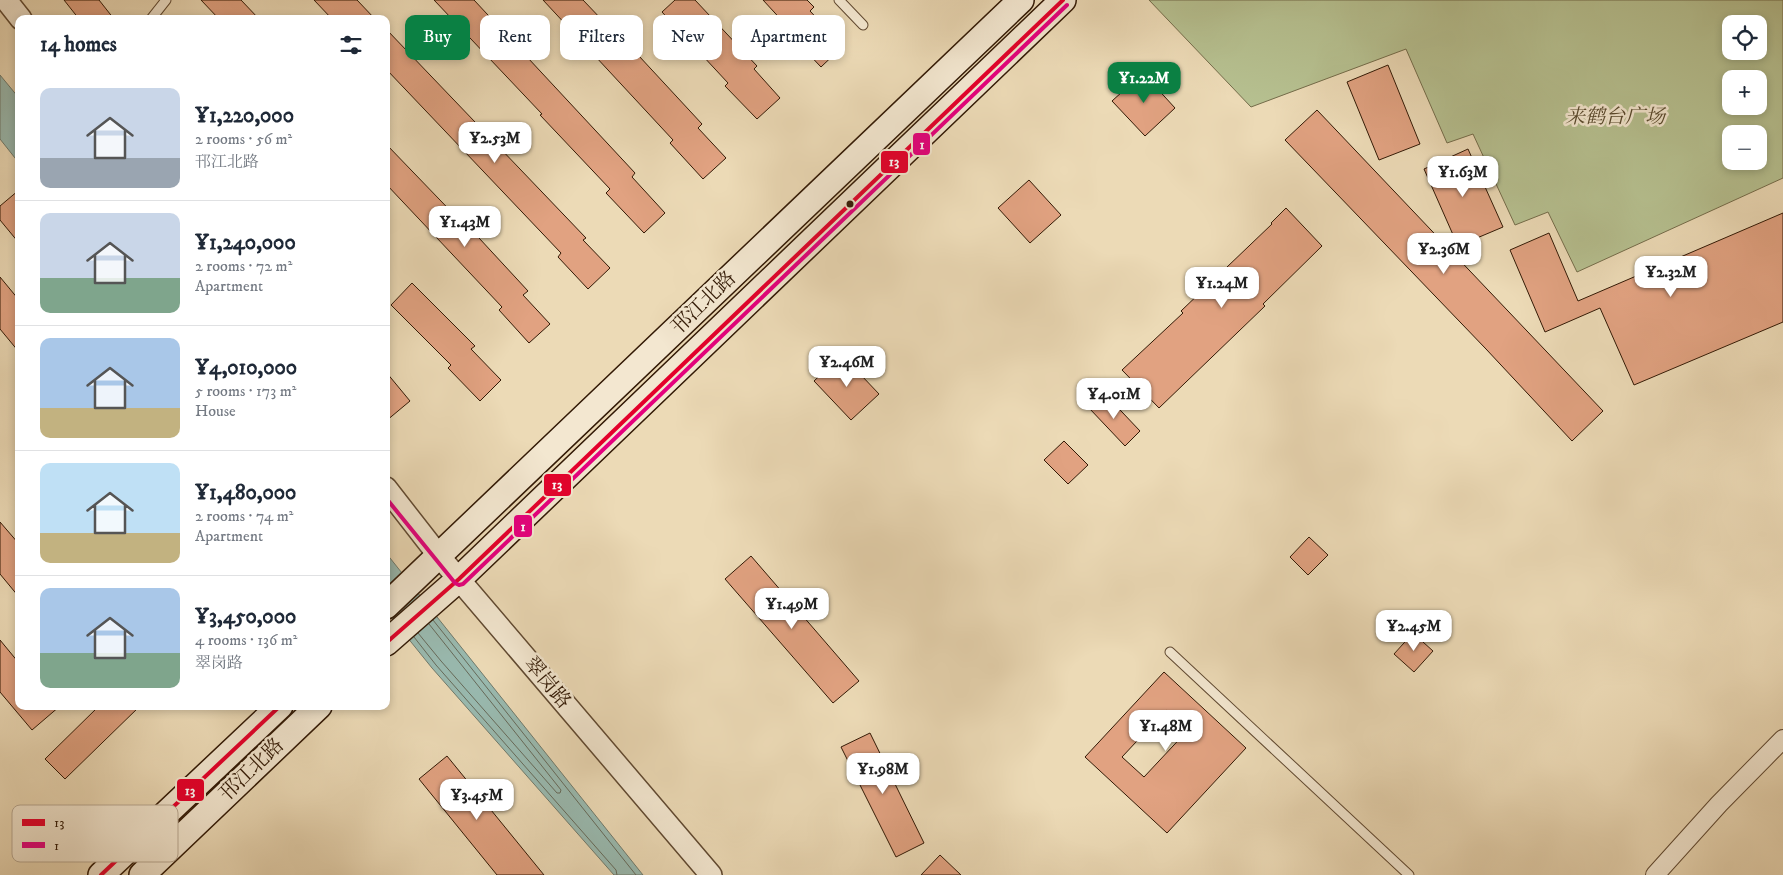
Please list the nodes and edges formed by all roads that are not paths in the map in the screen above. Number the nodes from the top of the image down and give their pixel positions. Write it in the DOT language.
graph roads {
  1 [pos="6,0"];
  2 [pos="166,0"];
  3 [pos="840,0"];
  4 [pos="1021,0"];
  5 [pos="1062,0"];
  6 [pos="18,15"];
  7 [pos="154,15"];
  8 [pos="863,25"];
  9 [pos="390,493"];
  10 [pos="439,556"];
  11 [pos="459,579"];
  12 [pos="390,602"];
  13 [pos="390,639"];
  14 [pos="1170,652"];
  15 [pos="276,710"];
  16 [pos="315,710"];
  17 [pos="1783,739"];
  18 [pos="175,805"];
  19 [pos="178,841"];
  20 [pos="115,862"];
  21 [pos="156,862"];
  22 [pos="101,875"];
  23 [pos="142,875"];
  24 [pos="711,875"];
  25 [pos="1409,875"];
  26 [pos="1655,875"];
  1 -- 6 [label="street"];
  2 -- 7 [label="lane"];
  3 -- 8 [label="lane"];
  4 -- 10 [label="main road, 邗江北路"];
  5 -- 11 [label="main road, 邗江北路"];
  9 -- 10 [label="street, 翠岗路"];
  10 -- 11 [label="street, 翠岗路"];
  10 -- 12 [label="main road, 邗江北路"];
  11 -- 13 [label="main road, 邗江北路"];
  11 -- 24 [label="street, 翠岗路"];
  14 -- 25 [label="lane"];
  15 -- 18 [label="main road, 邗江北路"];
  16 -- 19 [label="main road, 邗江北路"];
  17 -- 26 [label="street"];
  20 -- 22 [label="main road, 邗江北路"];
  21 -- 23 [label="main road, 邗江北路"];
}
